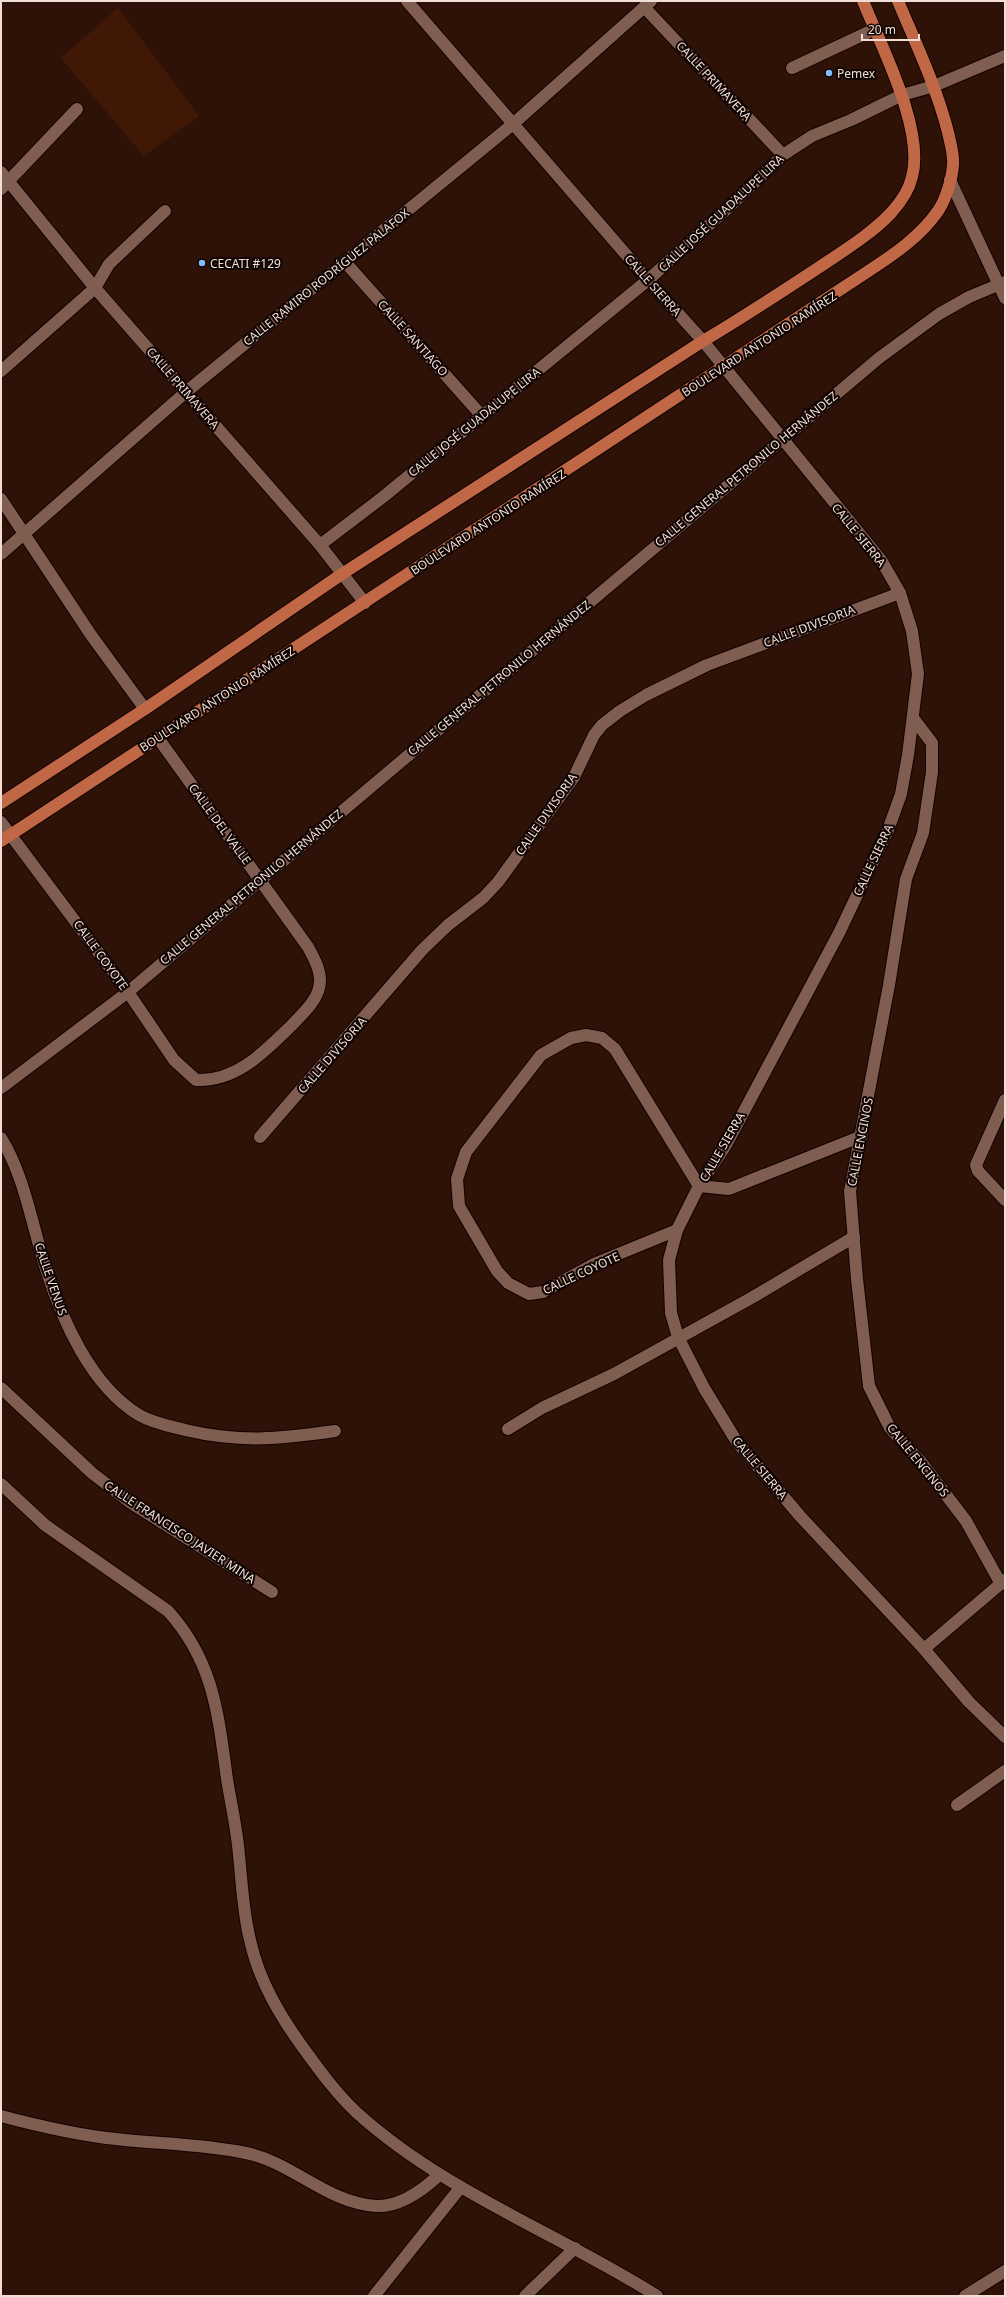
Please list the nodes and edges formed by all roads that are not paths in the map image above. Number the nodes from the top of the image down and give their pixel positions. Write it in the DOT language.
graph roads {
  1 [pos="407,1"];
  2 [pos="863,1"];
  3 [pos="898,1"];
  4 [pos="648,4"];
  5 [pos="875,29"];
  6 [pos="1005,56"];
  7 [pos="792,68"];
  8 [pos="934,86"];
  9 [pos="902,95"];
  10 [pos="77,109"];
  11 [pos="514,124"];
  12 [pos="782,155"];
  13 [pos="1,172"];
  14 [pos="950,180"];
  15 [pos="5,186"];
  16 [pos="165,211"];
  17 [pos="345,262"];
  18 [pos="648,280"];
  19 [pos="1002,283"];
  20 [pos="95,288"];
  21 [pos="1005,298"];
  22 [pos="703,341"];
  23 [pos="723,367"];
  24 [pos="1,372"];
  25 [pos="186,392"];
  26 [pos="481,415"];
  27 [pos="782,440"];
  28 [pos="1,499"];
  29 [pos="25,534"];
  30 [pos="320,545"];
  31 [pos="1,554"];
  32 [pos="342,574"];
  33 [pos="900,592"];
  34 [pos="365,603"];
  35 [pos="145,708"];
  36 [pos="913,718"];
  37 [pos="158,738"];
  38 [pos="1,803"];
  39 [pos="1,822"];
  40 [pos="6,838"];
  41 [pos="260,881"];
  42 [pos="128,992"];
  43 [pos="205,1080"];
  44 [pos="1,1088"];
  45 [pos="1005,1100"];
  46 [pos="862,1136"];
  47 [pos="260,1137"];
  48 [pos="1,1138"];
  49 [pos="699,1186"];
  50 [pos="1005,1200"];
  51 [pos="676,1230"];
  52 [pos="854,1237"];
  53 [pos="678,1337"];
  54 [pos="1,1388"];
  55 [pos="508,1429"];
  56 [pos="335,1431"];
  57 [pos="1,1484"];
  58 [pos="1003,1582"];
  59 [pos="272,1592"];
  60 [pos="924,1649"];
  61 [pos="1005,1737"];
  62 [pos="1005,1771"];
  63 [pos="957,1805"];
  64 [pos="1,2116"];
  65 [pos="440,2175"];
  66 [pos="460,2188"];
  67 [pos="575,2248"];
  68 [pos="1005,2271"];
  69 [pos="646,2293"];
  70 [pos="374,2296"];
  71 [pos="525,2296"];
  72 [pos="657,2296"];
  73 [pos="965,2296"];
  1 -- 11 [label="street, CALLE SIERRA"];
  2 -- 5 [label="main road"];
  3 -- 8 [label="main road, BOULEVARD ANTONIO RAMÍREZ"];
  4 -- 11 [label="street, CALLE RAMIRO RODRÍGUEZ PALAFOX"];
  4 -- 12 [label="street, CALLE PRIMAVERA"];
  5 -- 7 [label="street"];
  5 -- 9 [label="main road"];
  6 -- 8 [label="street, CALLE JOSÉ GUADALUPE LIRA"];
  8 -- 9 [label="street, CALLE JOSÉ GUADALUPE LIRA"];
  8 -- 14 [label="main road, BOULEVARD ANTONIO RAMÍREZ"];
  9 -- 12 [label="street, CALLE JOSÉ GUADALUPE LIRA"];
  9 -- 22 [label="main road"];
  10 -- 15 [label="street"];
  11 -- 17 [label="street, CALLE RAMIRO RODRÍGUEZ PALAFOX"];
  11 -- 18 [label="street, CALLE SIERRA"];
  12 -- 18 [label="street, CALLE JOSÉ GUADALUPE LIRA"];
  13 -- 15 [label="street, CALLE PRIMAVERA"];
  14 -- 19 [label="street"];
  14 -- 23 [label="main road, BOULEVARD ANTONIO RAMÍREZ"];
  15 -- 20 [label="street, CALLE PRIMAVERA"];
  16 -- 20 [label="street"];
  17 -- 25 [label="street, CALLE RAMIRO RODRÍGUEZ PALAFOX"];
  17 -- 26 [label="street, CALLE SANTIAGO"];
  18 -- 22 [label="street, CALLE SIERRA"];
  18 -- 26 [label="street, CALLE JOSÉ GUADALUPE LIRA"];
  19 -- 21 [label="street"];
  19 -- 27 [label="street, CALLE GENERAL PETRONILO HERNÁNDEZ"];
  20 -- 24 [label="street"];
  20 -- 25 [label="street, CALLE PRIMAVERA"];
  22 -- 23 [label="street, CALLE SIERRA"];
  22 -- 32 [label="main road"];
  23 -- 27 [label="street, CALLE SIERRA"];
  23 -- 34 [label="main road, BOULEVARD ANTONIO RAMÍREZ"];
  25 -- 29 [label="street, CALLE RAMIRO RODRÍGUEZ PALAFOX"];
  25 -- 30 [label="street, CALLE PRIMAVERA"];
  26 -- 30 [label="street, CALLE JOSÉ GUADALUPE LIRA"];
  27 -- 33 [label="street, CALLE SIERRA"];
  27 -- 41 [label="street, CALLE GENERAL PETRONILO HERNÁNDEZ"];
  28 -- 29 [label="street"];
  29 -- 31 [label="street, CALLE RAMIRO RODRÍGUEZ PALAFOX"];
  29 -- 35 [label="street"];
  30 -- 32 [label="street, CALLE PRIMAVERA"];
  32 -- 34 [label="street, CALLE PRIMAVERA"];
  32 -- 35 [label="main road"];
  33 -- 36 [label="street, CALLE SIERRA"];
  33 -- 47 [label="street, CALLE DIVISORIA"];
  34 -- 37 [label="main road, BOULEVARD ANTONIO RAMÍREZ"];
  35 -- 38 [label="main road"];
  36 -- 46 [label="street, CALLE ENCINOS"];
  36 -- 49 [label="street, CALLE SIERRA"];
  37 -- 40 [label="main road, BOULEVARD ANTONIO RAMÍREZ"];
  37 -- 41 [label="street, CALLE DEL VALLE"];
  39 -- 40 [label="street, CALLE COYOTE"];
  40 -- 42 [label="street, CALLE COYOTE"];
  41 -- 42 [label="street, CALLE GENERAL PETRONILO HERNÁNDEZ"];
  41 -- 43 [label="street, CALLE DEL VALLE"];
  42 -- 43 [label="street, CALLE COYOTE"];
  42 -- 44 [label="street, CALLE GENERAL PETRONILO HERNÁNDEZ"];
  45 -- 50 [label="street"];
  46 -- 49 [label="street"];
  46 -- 52 [label="street, CALLE ENCINOS"];
  48 -- 56 [label="street, CALLE VENUS"];
  49 -- 51 [label="street, CALLE SIERRA"];
  49 -- 51 [label="street, CALLE COYOTE"];
  51 -- 53 [label="street, CALLE SIERRA"];
  52 -- 53 [label="street"];
  52 -- 58 [label="street, CALLE ENCINOS"];
  53 -- 55 [label="street"];
  53 -- 60 [label="street, CALLE SIERRA"];
  54 -- 59 [label="street, CALLE FRANCISCO JAVIER MINA"];
  57 -- 65 [label="street"];
  58 -- 60 [label="street"];
  60 -- 61 [label="street, CALLE SIERRA"];
  62 -- 63 [label="street"];
  64 -- 65 [label="street"];
  65 -- 66 [label="street"];
  66 -- 67 [label="street"];
  66 -- 70 [label="street"];
  67 -- 69 [label="street"];
  67 -- 71 [label="street"];
  68 -- 73 [label="street"];
  69 -- 72 [label="street"];
}
